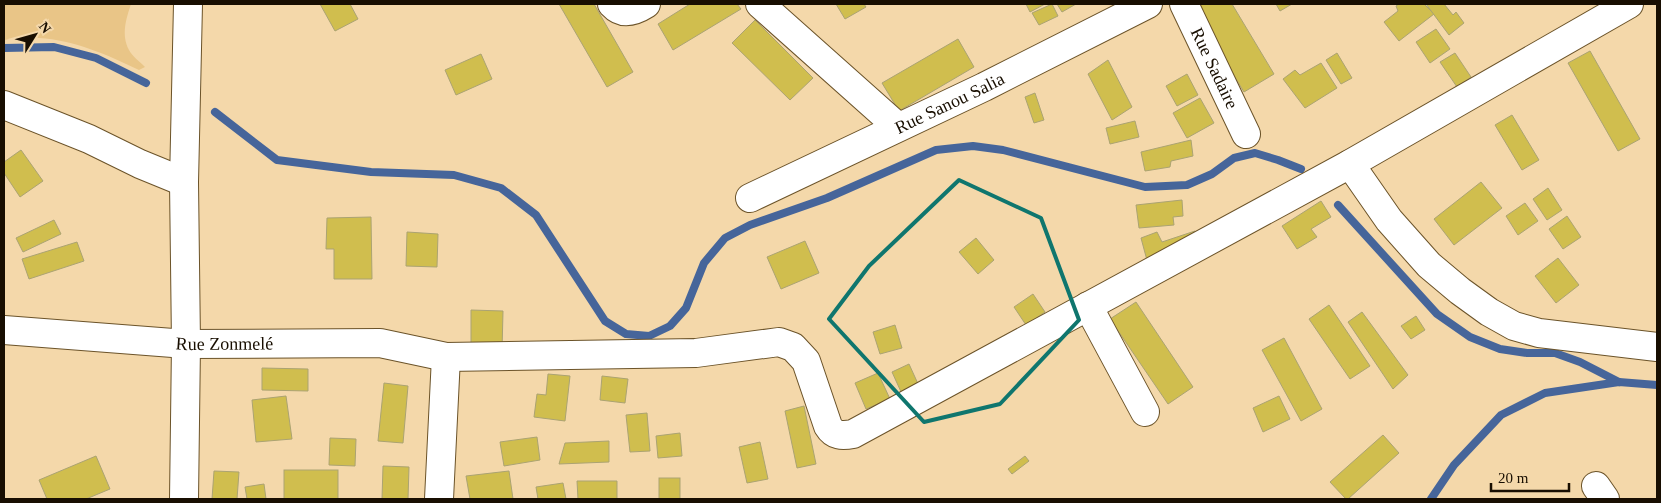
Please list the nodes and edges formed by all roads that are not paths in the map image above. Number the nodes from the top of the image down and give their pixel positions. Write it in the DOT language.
graph roads {
  1 [pos="188,4"];
  2 [pos="646,4"];
  3 [pos="760,4"];
  4 [pos="1148,4"];
  5 [pos="1184,4"];
  6 [pos="1629,4"];
  7 [pos="613,5"];
  8 [pos="4,105"];
  9 [pos="898,127"];
  10 [pos="1246,134"];
  11 [pos="1350,164"];
  12 [pos="184,182"];
  13 [pos="750,198"];
  14 [pos="1088,306"];
  15 [pos="4,330"];
  16 [pos="186,344"];
  17 [pos="1657,347"];
  18 [pos="446,357"];
  19 [pos="1145,412"];
  20 [pos="184,499"];
  21 [pos="439,499"];
  1 -- 12 [label="street"];
  2 -- 7 [label="street"];
  3 -- 9 [label="street"];
  4 -- 9 [label="street, Rue Sanou Salia"];
  5 -- 10 [label="street, Rue Sadaire"];
  6 -- 11 [label="street"];
  8 -- 12 [label="street"];
  9 -- 13 [label="street, Rue Sanou Salia"];
  11 -- 14 [label="street"];
  11 -- 17 [label="street"];
  12 -- 16 [label="street"];
  14 -- 18 [label="street, Rue Zonmelé"];
  14 -- 19 [label="street"];
  15 -- 16 [label="street, Rue Zonmelé"];
  16 -- 18 [label="street, Rue Zonmelé"];
  16 -- 20 [label="street"];
  18 -- 21 [label="street"];
}
